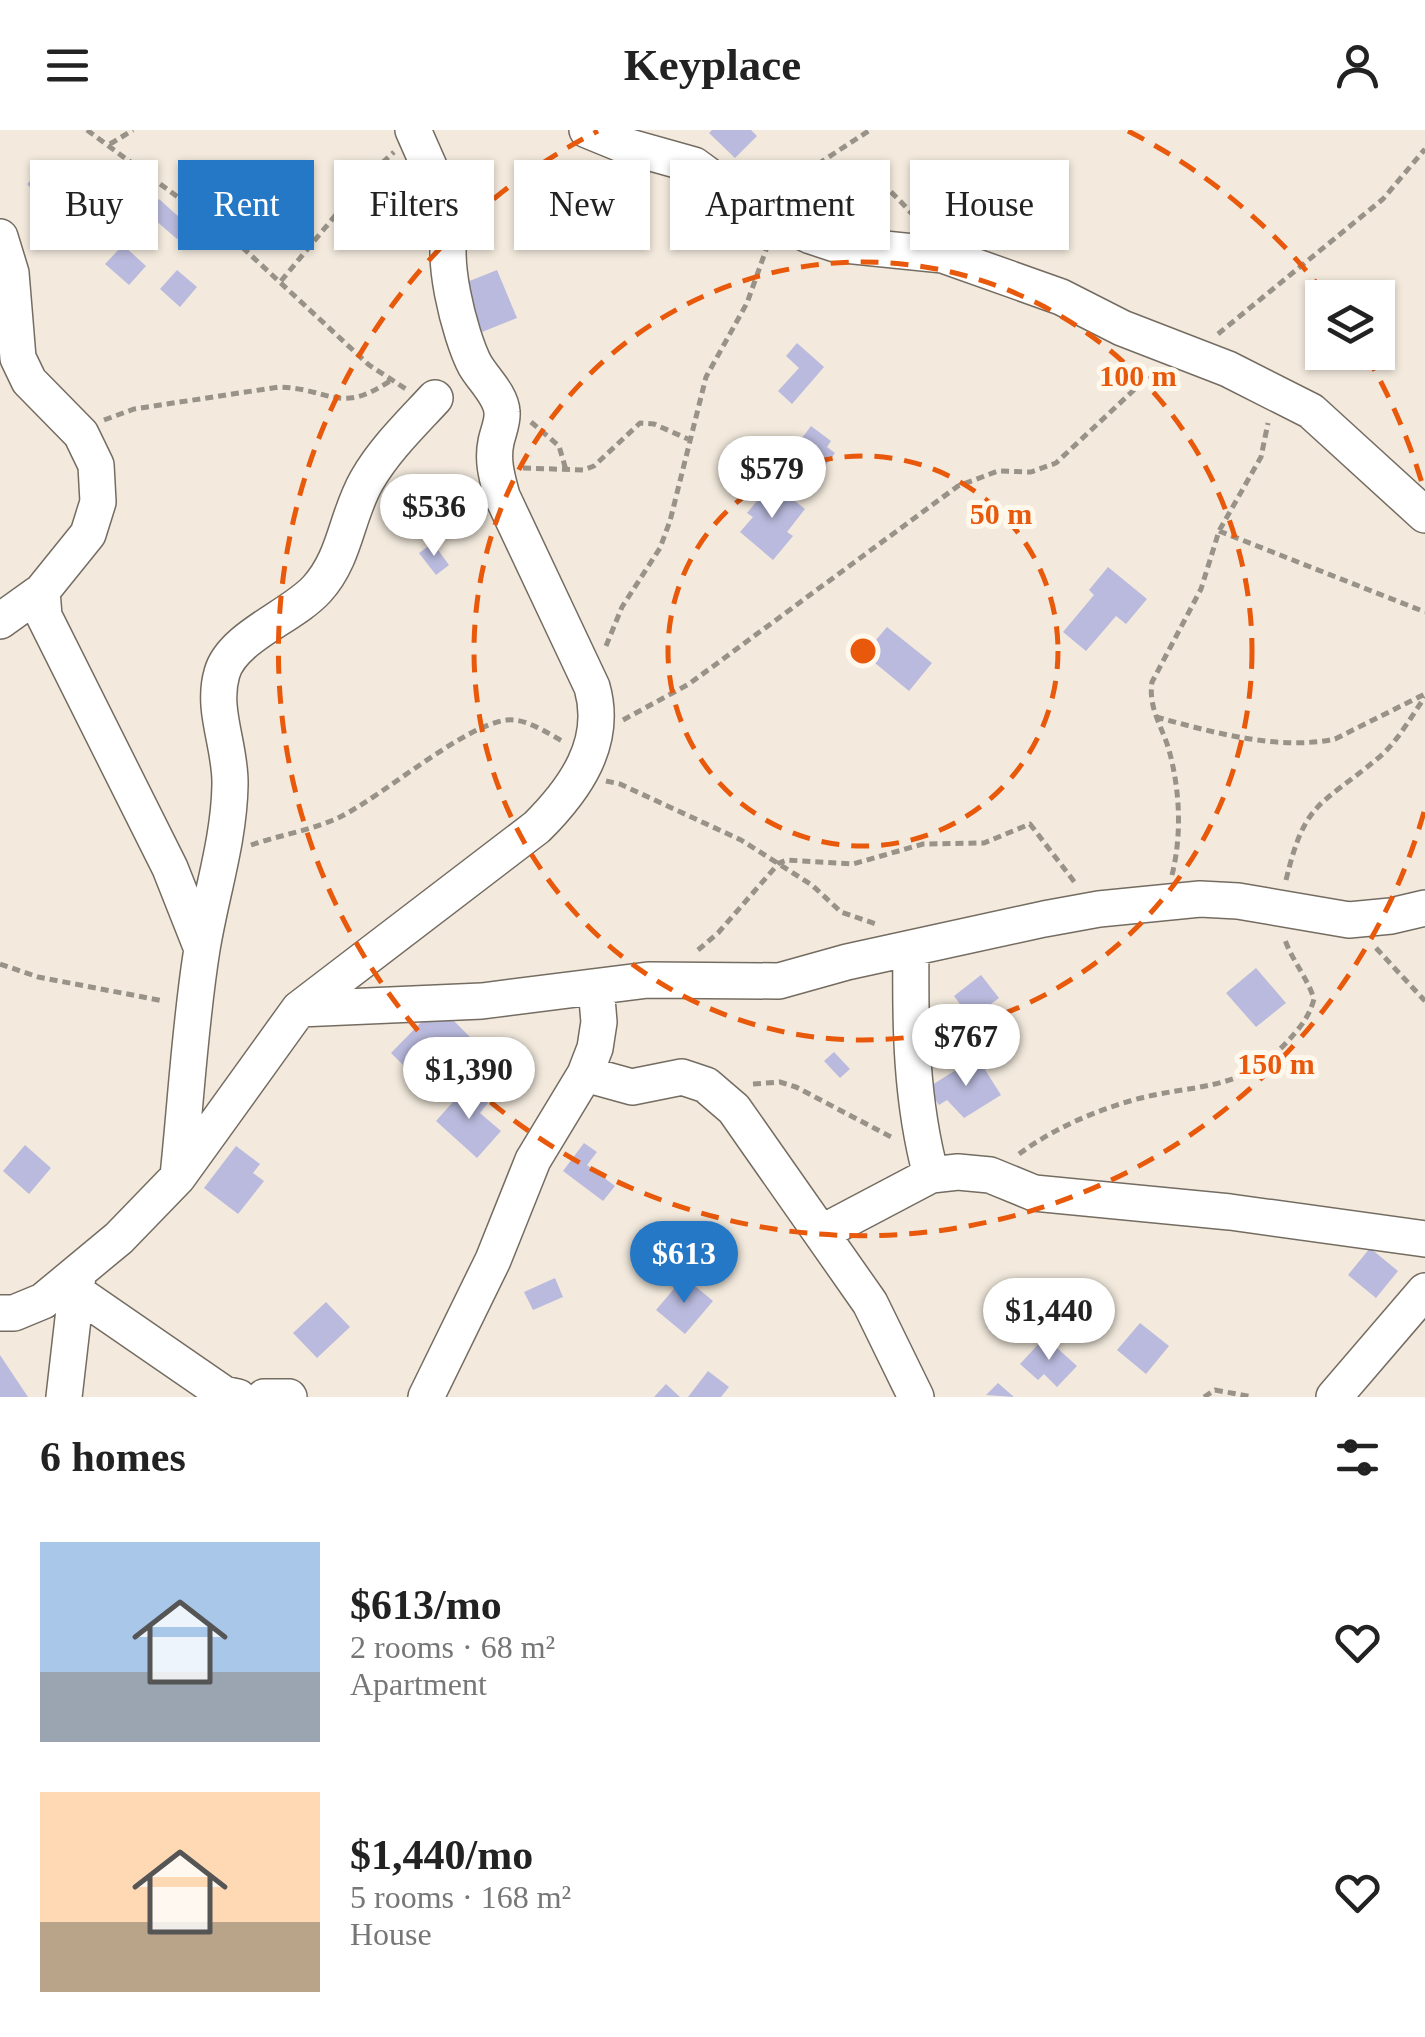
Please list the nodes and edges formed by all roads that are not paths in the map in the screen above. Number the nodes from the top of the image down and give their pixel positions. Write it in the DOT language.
graph roads {
  1 [pos="587,130"];
  2 [pos="414,133"];
  3 [pos="0,237"];
  4 [pos="435,398"];
  5 [pos="1425,516"];
  6 [pos="42,590"];
  7 [pos="0,621"];
  8 [pos="1425,908"];
  9 [pos="918,947"];
  10 [pos="202,950"];
  11 [pos="596,987"];
  12 [pos="299,1009"];
  13 [pos="586,1074"];
  14 [pos="927,1163"];
  15 [pos="178,1177"];
  16 [pos="821,1232"];
  17 [pos="1425,1238"];
  18 [pos="77,1284"];
  19 [pos="1425,1292"];
  20 [pos="0,1313"];
  21 [pos="64,1397"];
  22 [pos="238,1397"];
  23 [pos="264,1397"];
  24 [pos="289,1397"];
  25 [pos="426,1397"];
  26 [pos="916,1397"];
  27 [pos="1334,1397"];
  1 -- 5 [label="street"];
  2 -- 12 [label="street"];
  3 -- 6 [label="street"];
  4 -- 10 [label="street"];
  6 -- 7 [label="street"];
  6 -- 10 [label="street"];
  8 -- 9 [label="street"];
  9 -- 11 [label="street"];
  9 -- 14 [label="street"];
  10 -- 15 [label="street"];
  11 -- 12 [label="street"];
  11 -- 13 [label="street"];
  12 -- 15 [label="street"];
  13 -- 16 [label="street"];
  13 -- 25 [label="street"];
  14 -- 16 [label="street"];
  14 -- 17 [label="street"];
  15 -- 18 [label="street"];
  16 -- 26 [label="street"];
  18 -- 20 [label="street"];
  18 -- 21 [label="street"];
  18 -- 22 [label="street"];
  19 -- 27 [label="street"];
  23 -- 24 [label="street"];
}
